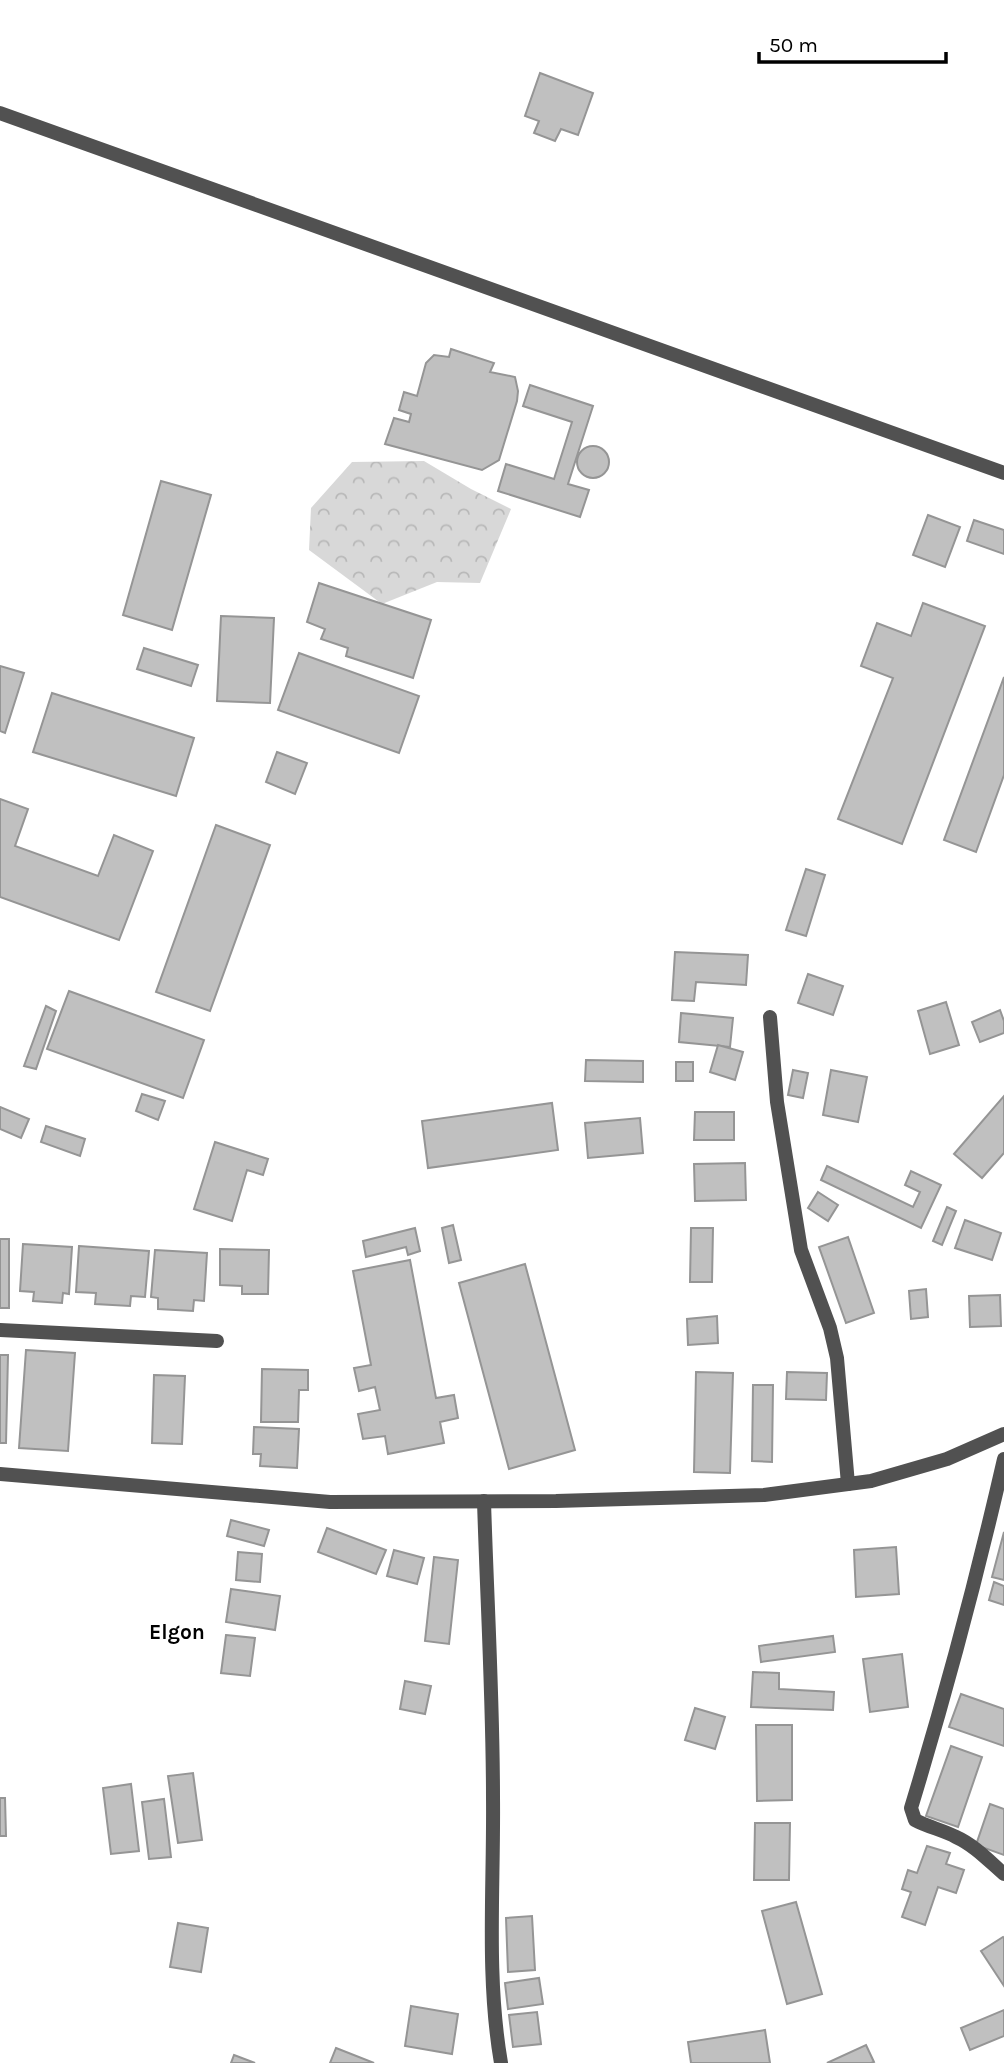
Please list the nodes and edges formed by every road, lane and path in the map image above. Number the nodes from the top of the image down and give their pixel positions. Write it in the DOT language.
graph roads {
  1 [pos="0,113"];
  2 [pos="1004,473"];
  3 [pos="770,1017"];
  4 [pos="0,1330"];
  5 [pos="217,1341"];
  6 [pos="1004,1434"];
  7 [pos="1004,1459"];
  8 [pos="0,1474"];
  9 [pos="848,1484"];
  10 [pos="484,1502"];
  11 [pos="1004,1874"];
  12 [pos="501,2063"];
  1 -- 2 [label="street"];
  3 -- 9 [label="street"];
  4 -- 5 [label="street"];
  6 -- 9 [label="street"];
  7 -- 11 [label="street"];
  8 -- 10 [label="street"];
  9 -- 10 [label="street"];
  10 -- 12 [label="street"];
}
